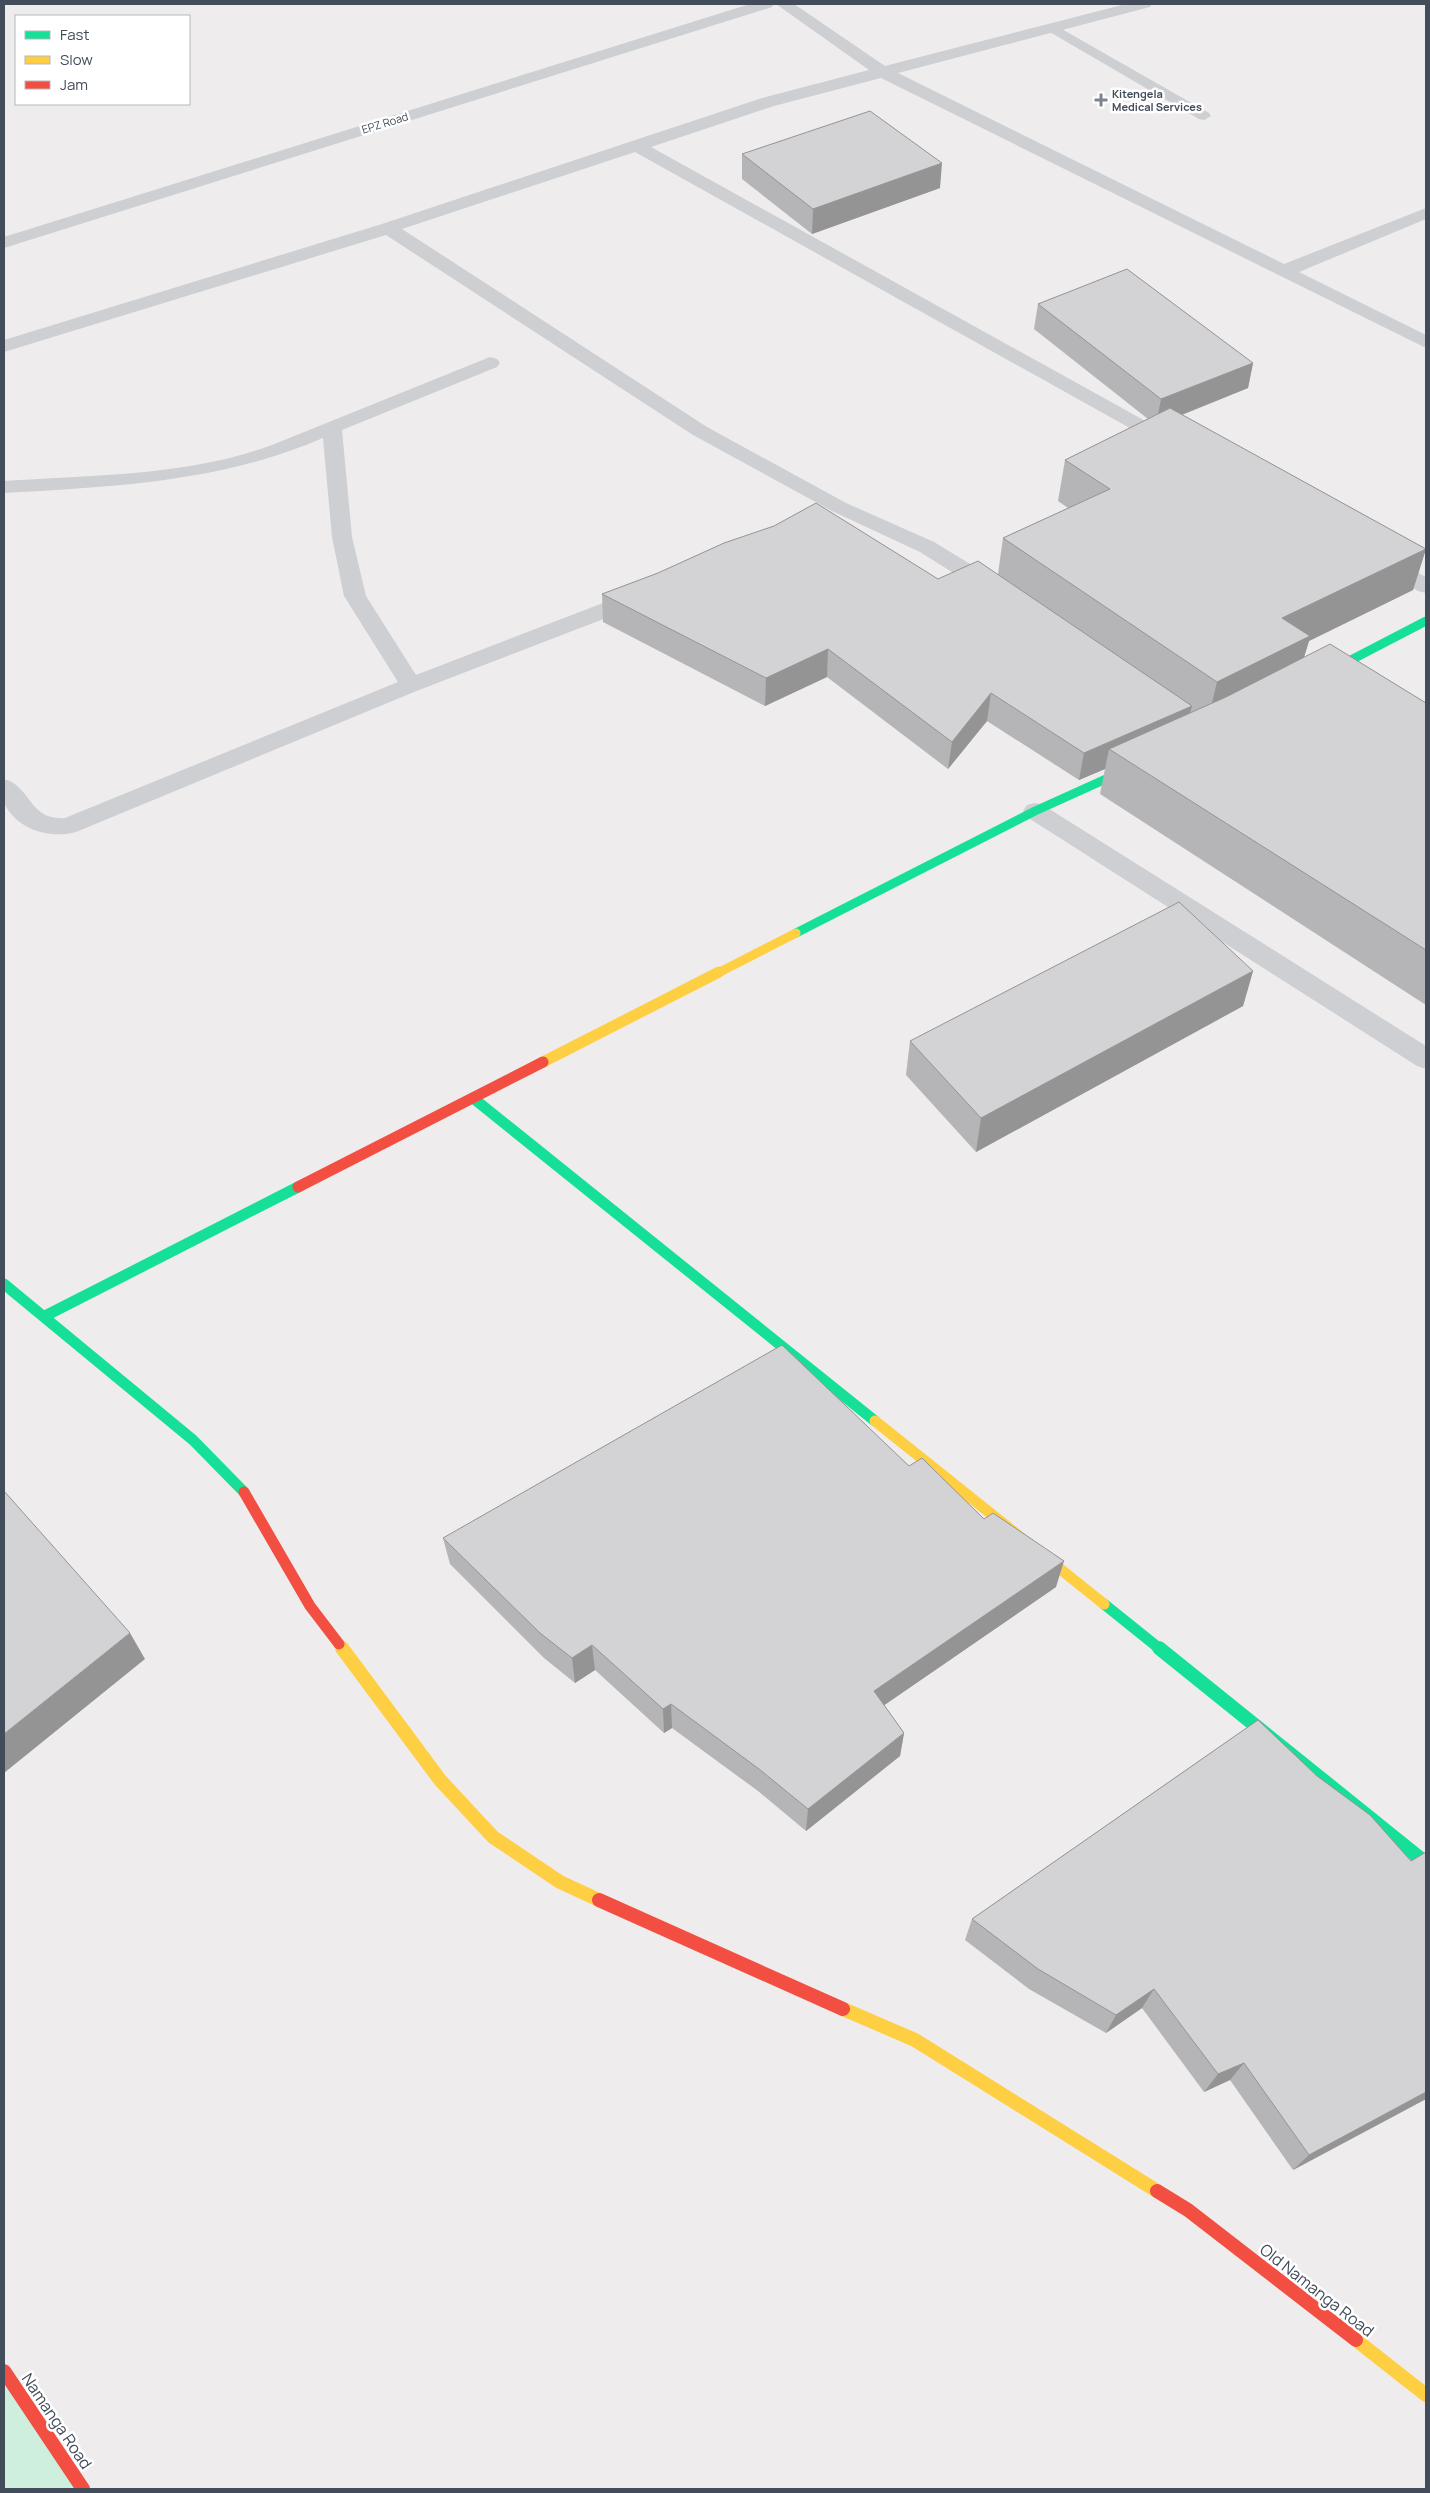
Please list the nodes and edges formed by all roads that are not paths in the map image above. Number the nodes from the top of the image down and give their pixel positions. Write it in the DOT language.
graph roads {
  1 [pos="766,4"];
  2 [pos="784,4"];
  3 [pos="1144,4"];
  4 [pos="1053,28"];
  5 [pos="884,73"];
  6 [pos="1204,116"];
  7 [pos="637,146"];
  8 [pos="1426,213"];
  9 [pos="388,228"];
  10 [pos="4,243"];
  11 [pos="1284,271"];
  12 [pos="1426,342"];
  13 [pos="4,346"];
  14 [pos="490,363"];
  15 [pos="332,427"];
  16 [pos="1183,451"];
  17 [pos="4,487"];
  18 [pos="839,507"];
  19 [pos="812,520"];
  20 [pos="1366,552"];
  21 [pos="1426,586"];
  22 [pos="659,590"];
  23 [pos="1008,598"];
  24 [pos="1426,621"];
  25 [pos="1312,680"];
  26 [pos="412,685"];
  27 [pos="1152,759"];
  28 [pos="4,787"];
  29 [pos="1034,811"];
  30 [pos="1426,1059"];
  31 [pos="473,1098"];
  32 [pos="4,1284"];
  33 [pos="45,1316"];
  34 [pos="1426,1863"];
  35 [pos="4,2372"];
  36 [pos="1426,2395"];
  37 [pos="83,2489"];
  1 -- 10 [label="street, EPZ Road"];
  2 -- 5 [label="street"];
  3 -- 4 [label="street"];
  4 -- 5 [label="street"];
  4 -- 6 [label="lane"];
  5 -- 7 [label="street"];
  5 -- 11 [label="street"];
  7 -- 9 [label="street"];
  7 -- 16 [label="street"];
  8 -- 11 [label="street"];
  9 -- 13 [label="street"];
  9 -- 18 [label="street"];
  11 -- 12 [label="street"];
  14 -- 15 [label="street"];
  15 -- 17 [label="street"];
  15 -- 26 [label="street"];
  18 -- 19 [label="street"];
  18 -- 23 [label="street"];
  20 -- 21 [label="street"];
  22 -- 26 [label="street"];
  24 -- 25 [label="main road"];
  26 -- 28 [label="street"];
  27 -- 29 [label="main road"];
  29 -- 30 [label="street"];
  29 -- 31 [label="main road"];
  31 -- 33 [label="main road"];
  31 -- 34 [label="main road"];
  32 -- 33 [label="main road, Old Namanga Road"];
  33 -- 36 [label="main road, Old Namanga Road"];
  35 -- 37 [label="main road, Namanga Road"];
}
